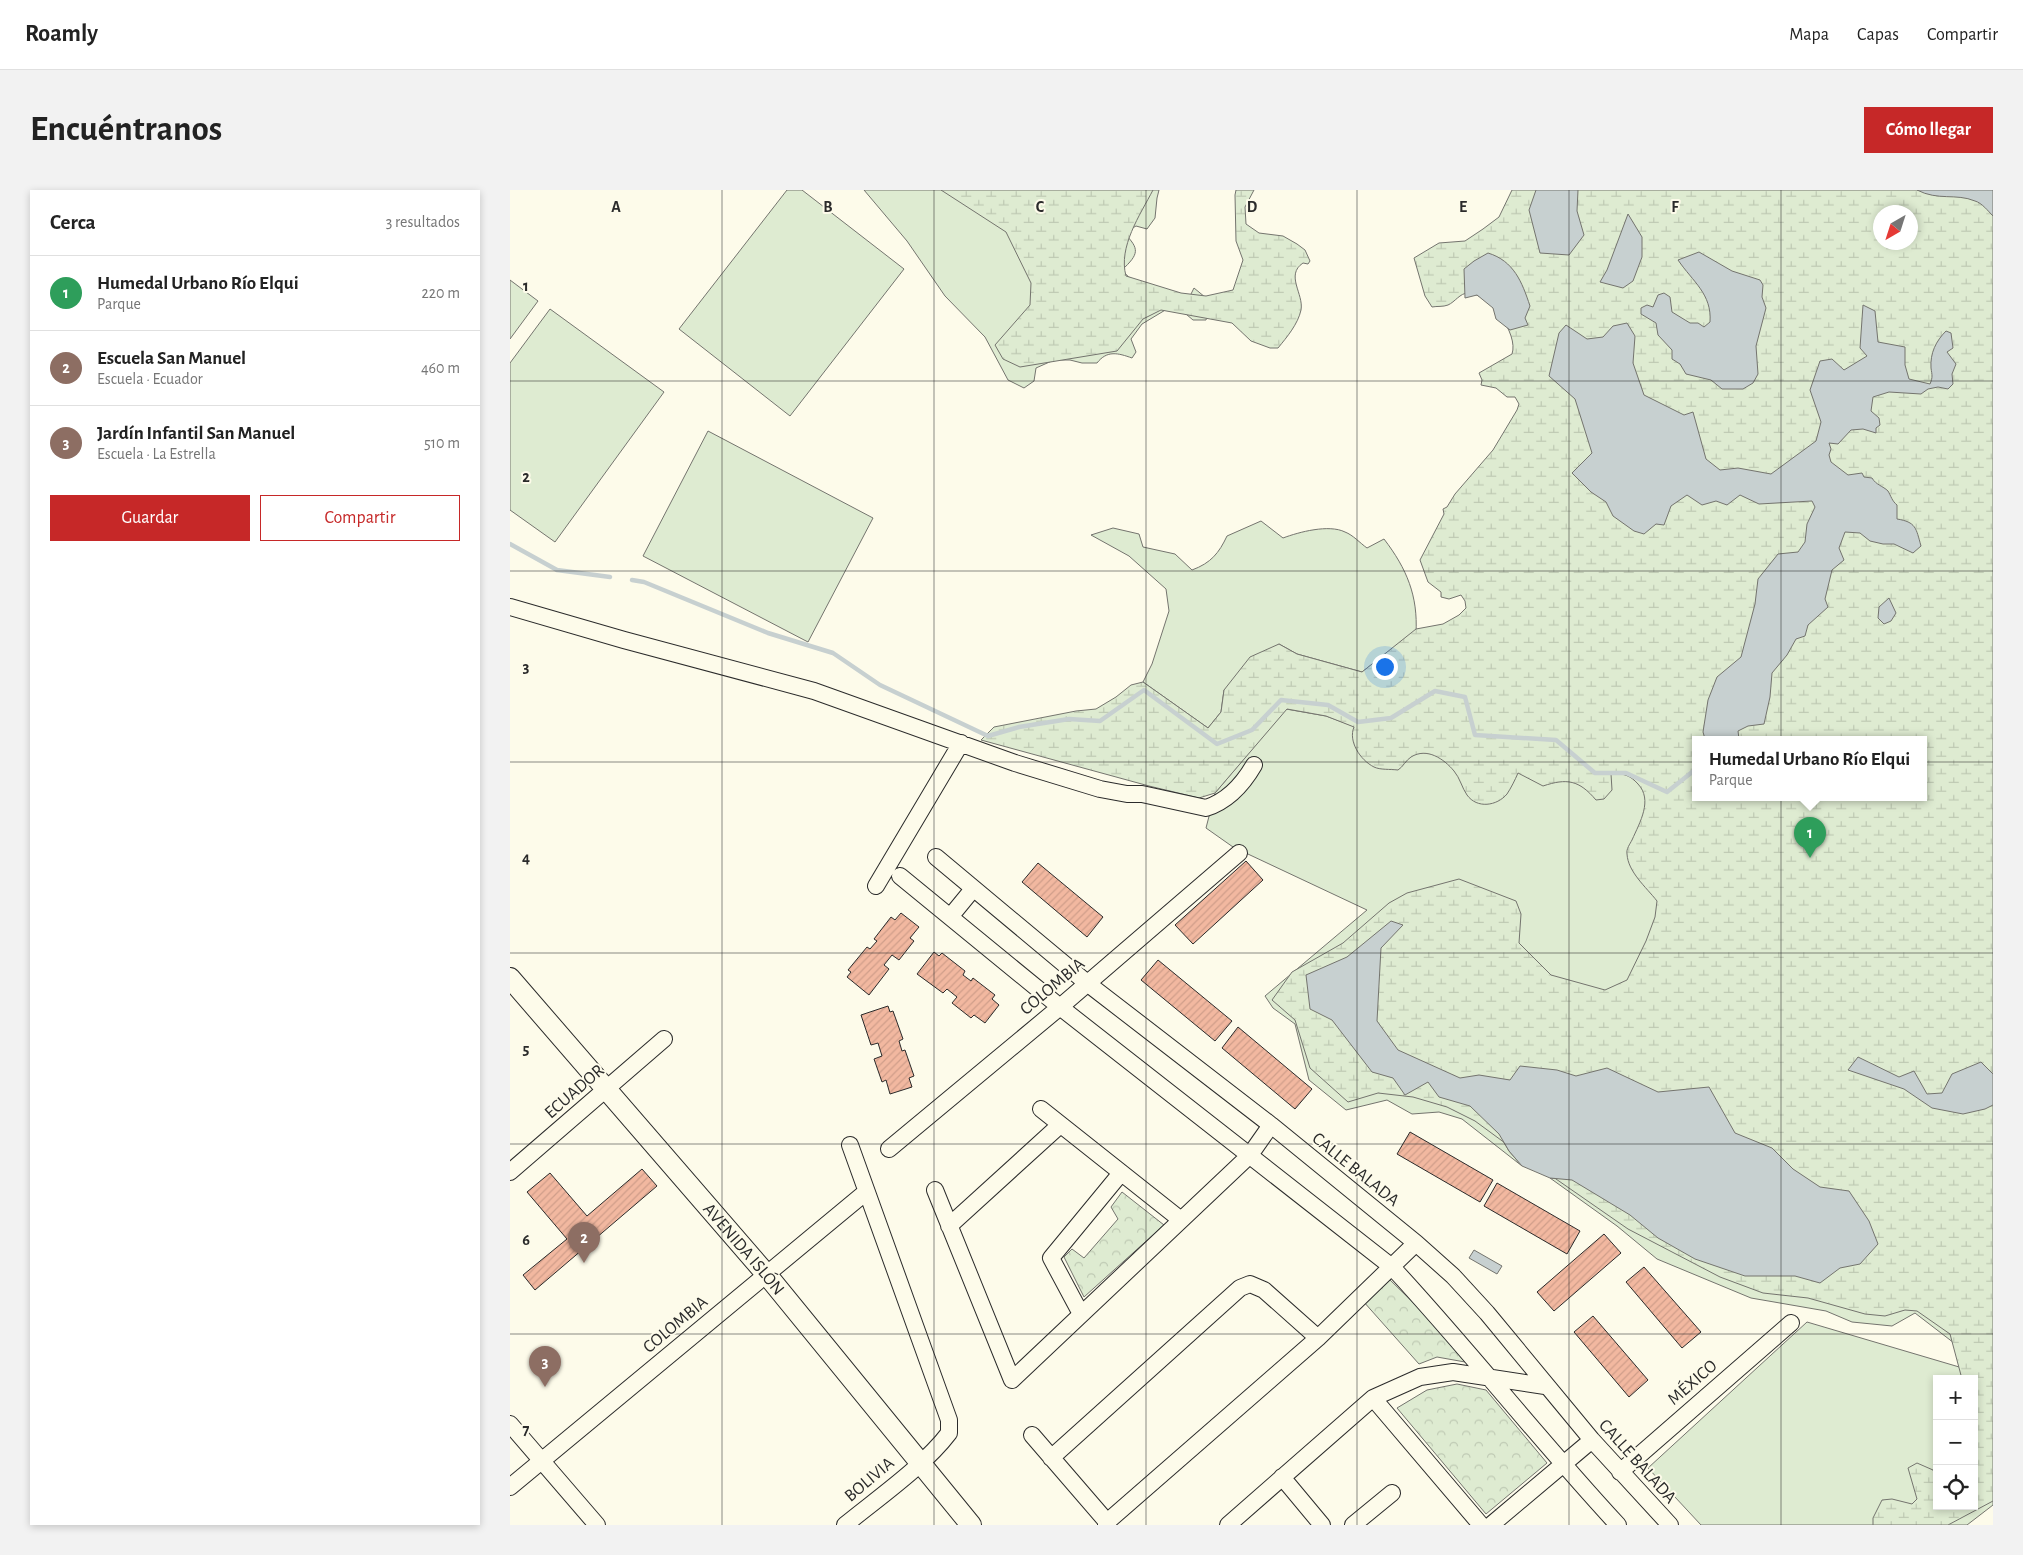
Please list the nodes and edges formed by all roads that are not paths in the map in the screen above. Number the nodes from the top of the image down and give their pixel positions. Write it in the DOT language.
graph roads {
  1 [pos="510,607"];
  2 [pos="961,743"];
  3 [pos="1254,765"];
  4 [pos="1239,853"];
  5 [pos="936,857"];
  6 [pos="900,876"];
  7 [pos="876,886"];
  8 [pos="974,889"];
  9 [pos="950,918"];
  10 [pos="510,978"];
  11 [pos="1087,983"];
  12 [pos="1060,1007"];
  13 [pos="664,1039"];
  14 [pos="608,1089"];
  15 [pos="1041,1109"];
  16 [pos="1060,1125"];
  17 [pos="1271,1125"];
  18 [pos="850,1145"];
  19 [pos="889,1148"];
  20 [pos="1250,1155"];
  21 [pos="510,1172"];
  22 [pos="1121,1173"];
  23 [pos="935,1190"];
  24 [pos="866,1192"];
  25 [pos="1181,1220"];
  26 [pos="949,1226"];
  27 [pos="1416,1243"];
  28 [pos="1392,1267"];
  29 [pos="767,1275"];
  30 [pos="1082,1314"];
  31 [pos="1791,1323"];
  32 [pos="1318,1338"];
  33 [pos="1491,1378"];
  34 [pos="1545,1386"];
  35 [pos="1373,1398"];
  36 [pos="510,1424"];
  37 [pos="1032,1434"];
  38 [pos="1592,1440"];
  39 [pos="1051,1458"];
  40 [pos="542,1461"];
  41 [pos="919,1463"];
  42 [pos="1564,1465"];
  43 [pos="1620,1472"];
  44 [pos="1282,1477"];
  45 [pos="510,1487"];
  46 [pos="1392,1493"];
  47 [pos="1107,1524"];
  48 [pos="596,1525"];
  49 [pos="845,1525"];
  50 [pos="971,1525"];
  51 [pos="1228,1525"];
  52 [pos="1322,1525"];
  53 [pos="1353,1525"];
  54 [pos="1481,1525"];
  55 [pos="1491,1525"];
  56 [pos="1618,1525"];
  57 [pos="1670,1525"];
  1 -- 2 [label="street"];
  2 -- 3 [label="street"];
  2 -- 7 [label="street"];
  4 -- 11 [label="street, COLOMBIA"];
  5 -- 8 [label="street, CALLE BALADA"];
  6 -- 9 [label="street"];
  8 -- 9 [label="street"];
  8 -- 11 [label="street, CALLE BALADA"];
  9 -- 12 [label="street"];
  10 -- 14 [label="main road, AVENIDA ISLÓN"];
  11 -- 12 [label="street, COLOMBIA"];
  11 -- 17 [label="street, CALLE BALADA"];
  12 -- 19 [label="street, COLOMBIA"];
  12 -- 20 [label="street"];
  13 -- 14 [label="street, ECUADOR"];
  14 -- 21 [label="street, ECUADOR"];
  14 -- 29 [label="main road, AVENIDA ISLÓN"];
  15 -- 16 [label="street"];
  16 -- 22 [label="street"];
  16 -- 26 [label="street"];
  17 -- 20 [label="street"];
  17 -- 27 [label="street, CALLE BALADA"];
  18 -- 24 [label="street, BOLIVIA"];
  20 -- 25 [label="street"];
  20 -- 28 [label="street"];
  22 -- 25 [label="street"];
  22 -- 30 [label="street"];
  23 -- 26 [label="street"];
  24 -- 29 [label="street, COLOMBIA"];
  24 -- 41 [label="street, BOLIVIA"];
  25 -- 30 [label="street"];
  26 -- 30 [label="street"];
  27 -- 28 [label="street"];
  27 -- 34 [label="street, CALLE BALADA"];
  28 -- 32 [label="street"];
  28 -- 33 [label="street"];
  29 -- 40 [label="street, COLOMBIA"];
  29 -- 41 [label="main road, AVENIDA ISLÓN"];
  31 -- 43 [label="street, MÉXICO"];
  32 -- 39 [label="street"];
  32 -- 47 [label="street"];
  33 -- 34 [label="street"];
  33 -- 35 [label="street"];
  33 -- 42 [label="street"];
  34 -- 38 [label="street, CALLE BALADA"];
  35 -- 44 [label="street"];
  35 -- 54 [label="street"];
  36 -- 40 [label="street"];
  37 -- 39 [label="street"];
  38 -- 42 [label="street"];
  38 -- 43 [label="street, CALLE BALADA"];
  39 -- 47 [label="street"];
  40 -- 45 [label="street, COLOMBIA"];
  40 -- 48 [label="street"];
  41 -- 49 [label="street, BOLIVIA"];
  41 -- 50 [label="main road, AVENIDA ISLÓN"];
  42 -- 55 [label="street"];
  42 -- 56 [label="street"];
  43 -- 57 [label="street, CALLE BALADA"];
  44 -- 51 [label="street"];
  44 -- 52 [label="street"];
  46 -- 53 [label="street"];
}
